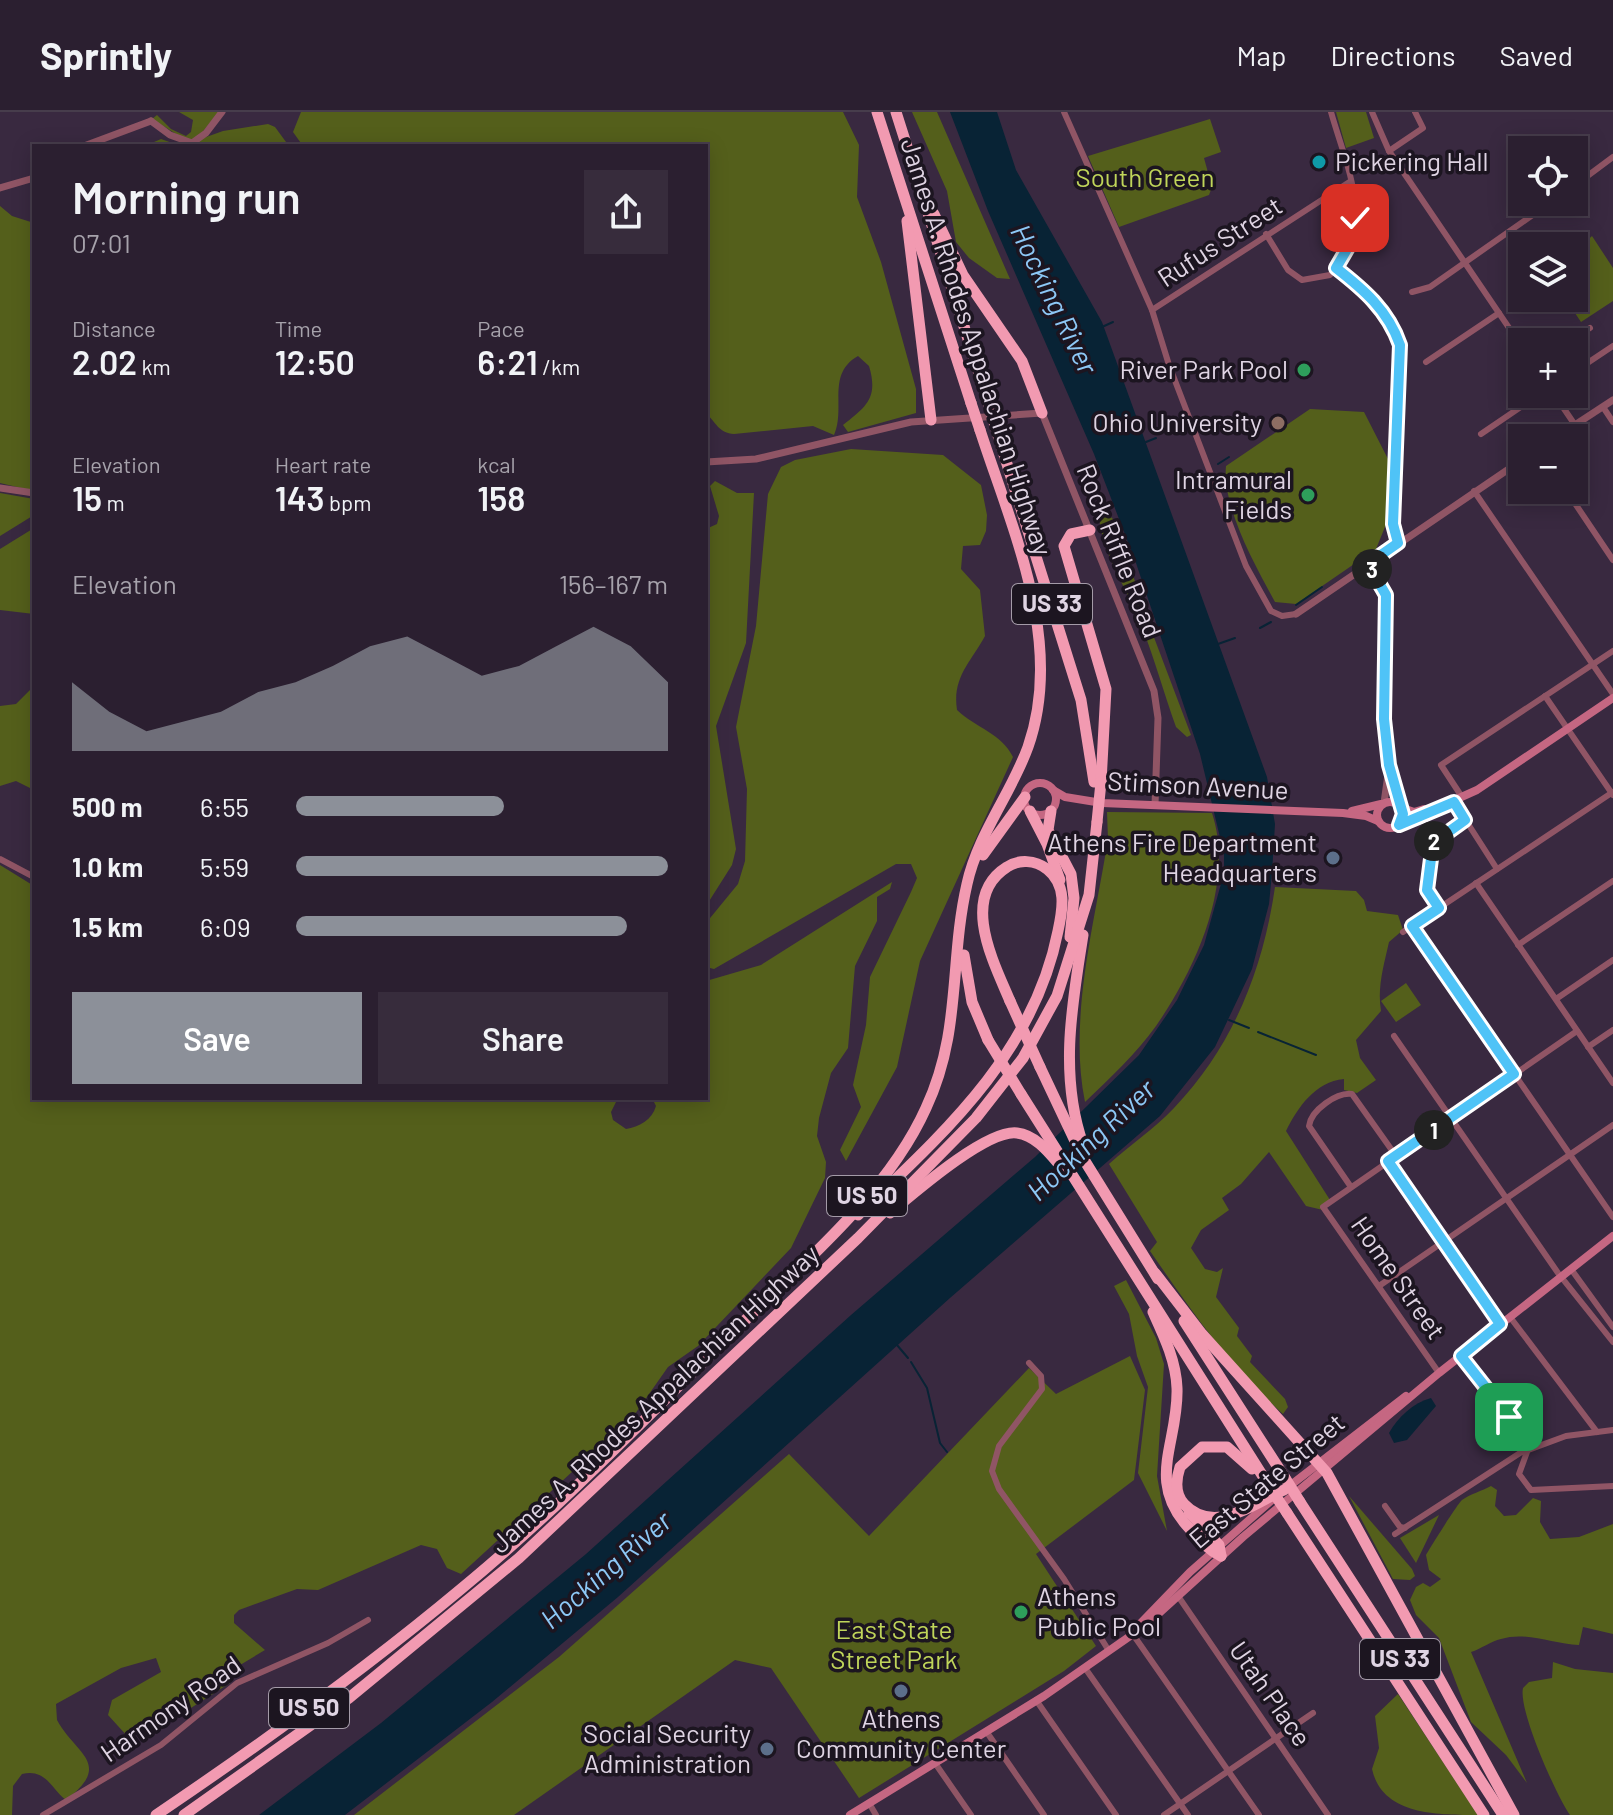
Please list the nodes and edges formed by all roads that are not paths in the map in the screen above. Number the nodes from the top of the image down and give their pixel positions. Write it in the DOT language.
graph roads {
  1 [pos="222,112"];
  2 [pos="877,112"];
  3 [pos="896,112"];
  4 [pos="1064,112"];
  5 [pos="1331,112"];
  6 [pos="1372,112"];
  7 [pos="1415,112"];
  8 [pos="151,116"];
  9 [pos="88,144"];
  10 [pos="1389,151"];
  11 [pos="1613,157"];
  12 [pos="912,159"];
  13 [pos="1588,176"];
  14 [pos="32,179"];
  15 [pos="1351,181"];
  16 [pos="901,185"];
  17 [pos="0,188"];
  18 [pos="1531,216"];
  19 [pos="1266,234"];
  20 [pos="1466,263"];
  21 [pos="1336,268"];
  22 [pos="1412,292"];
  23 [pos="1152,310"];
  24 [pos="1499,313"];
  25 [pos="1509,328"];
  26 [pos="1613,346"];
  27 [pos="1426,362"];
  28 [pos="1588,363"];
  29 [pos="1613,400"];
  30 [pos="1603,407"];
  31 [pos="1519,408"];
  32 [pos="1042,413"];
  33 [pos="931,420"];
  34 [pos="1613,422"];
  35 [pos="1577,424"];
  36 [pos="1481,434"];
  37 [pos="708,462"];
  38 [pos="1508,469"];
  39 [pos="0,488"];
  40 [pos="1474,491"];
  41 [pos="32,493"];
  42 [pos="1575,504"];
  43 [pos="1090,530"];
  44 [pos="1398,543"];
  45 [pos="1613,560"];
  46 [pos="1368,564"];
  47 [pos="1296,614"];
  48 [pos="1613,651"];
  49 [pos="1592,665"];
  50 [pos="1545,696"];
  51 [pos="1613,696"];
  52 [pos="1568,729"];
  53 [pos="1551,740"];
  54 [pos="1389,765"];
  55 [pos="1098,782"];
  56 [pos="1053,790"];
  57 [pos="1460,794"];
  58 [pos="1613,794"];
  59 [pos="1025,797"];
  60 [pos="1454,802"];
  61 [pos="1102,803"];
  62 [pos="1383,804"];
  63 [pos="1155,805"];
  64 [pos="1400,806"];
  65 [pos="1052,810"];
  66 [pos="1030,811"];
  67 [pos="1343,813"];
  68 [pos="1465,820"];
  69 [pos="1378,821"];
  70 [pos="1399,825"];
  71 [pos="0,859"];
  72 [pos="1497,869"];
  73 [pos="32,876"];
  74 [pos="1613,881"];
  75 [pos="1476,883"];
  76 [pos="1060,886"];
  77 [pos="1089,895"];
  78 [pos="965,896"];
  79 [pos="1439,908"];
  80 [pos="1412,926"];
  81 [pos="961,927"];
  82 [pos="1403,932"];
  83 [pos="1518,945"];
  84 [pos="1613,960"];
  85 [pos="1064,977"];
  86 [pos="1556,999"];
  87 [pos="1613,1030"];
  88 [pos="1577,1031"];
  89 [pos="1394,1036"];
  90 [pos="1588,1047"];
  91 [pos="1514,1074"];
  92 [pos="1613,1083"];
  93 [pos="1450,1118"];
  94 [pos="1613,1125"];
  95 [pos="1569,1154"];
  96 [pos="1396,1156"];
  97 [pos="1388,1161"];
  98 [pos="1093,1174"];
  99 [pos="1351,1187"];
  100 [pos="1506,1198"];
  101 [pos="1093,1208"];
  102 [pos="1613,1217"];
  103 [pos="1613,1236"];
  104 [pos="858,1238"];
  105 [pos="1443,1242"];
  106 [pos="1571,1269"];
  107 [pos="1154,1272"];
  108 [pos="1561,1276"];
  109 [pos="1142,1286"];
  110 [pos="1379,1286"];
  111 [pos="1510,1317"];
  112 [pos="1500,1324"];
  113 [pos="1613,1327"];
  114 [pos="1613,1342"];
  115 [pos="1461,1356"];
  116 [pos="1029,1363"];
  117 [pos="1439,1373"];
  118 [pos="662,1404"];
  119 [pos="1613,1430"];
  120 [pos="1597,1432"];
  121 [pos="1529,1450"];
  122 [pos="1322,1466"];
  123 [pos="1280,1486"];
  124 [pos="1613,1486"];
  125 [pos="1183,1502"];
  126 [pos="1385,1506"];
  127 [pos="1408,1526"];
  128 [pos="1395,1534"];
  129 [pos="1217,1551"];
  130 [pos="1178,1596"];
  131 [pos="368,1620"];
  132 [pos="1132,1633"];
  133 [pos="1109,1651"];
  134 [pos="1085,1668"];
  135 [pos="1036,1700"];
  136 [pos="1313,1713"];
  137 [pos="986,1731"];
  138 [pos="1276,1739"];
  139 [pos="935,1763"];
  140 [pos="1228,1771"];
  141 [pos="869,1803"];
  142 [pos="1180,1805"];
  143 [pos="43,1815"];
  144 [pos="156,1815"];
  145 [pos="184,1815"];
  146 [pos="850,1815"];
  147 [pos="876,1815"];
  148 [pos="971,1815"];
  149 [pos="1044,1815"];
  150 [pos="1116,1815"];
  151 [pos="1164,1815"];
  152 [pos="1188,1815"];
  153 [pos="1259,1815"];
  154 [pos="1328,1815"];
  155 [pos="1484,1815"];
  156 [pos="1503,1815"];
  157 [pos="1514,1815"];
  1 -- 8 [label="street"];
  2 -- 16 [label="highway, James A. Rhodes Appalachian Highway / US 33"];
  3 -- 12 [label="highway, James A. Rhodes Appalachian Highway / US 33"];
  4 -- 23 [label="street"];
  5 -- 15 [label="street"];
  6 -- 10 [label="street"];
  7 -- 10 [label="street"];
  8 -- 9 [label="street"];
  10 -- 20 [label="street"];
  11 -- 13 [label="street"];
  12 -- 32 [label="highway"];
  12 -- 55 [label="highway, James A. Rhodes Appalachian Highway / US 33, bridge"];
  14 -- 17 [label="street"];
  15 -- 19 [label="street, Rufus Street"];
  15 -- 21 [label="street"];
  16 -- 33 [label="highway"];
  16 -- 78 [label="highway, James A. Rhodes Appalachian Highway / US 33, bridge"];
  18 -- 20 [label="street"];
  19 -- 21 [label="street"];
  19 -- 23 [label="street, Rufus Street"];
  20 -- 22 [label="street"];
  20 -- 24 [label="street"];
  21 -- 44 [label="street"];
  23 -- 47 [label="street"];
  24 -- 25 [label="street"];
  24 -- 27 [label="street"];
  26 -- 28 [label="street"];
  29 -- 30 [label="street"];
  30 -- 34 [label="street"];
  30 -- 35 [label="street"];
  31 -- 36 [label="street"];
  32 -- 33 [label="street"];
  32 -- 43 [label="street, Rock Riffle Road"];
  33 -- 37 [label="street"];
  38 -- 40 [label="street"];
  39 -- 41 [label="street"];
  40 -- 44 [label="street"];
  40 -- 49 [label="street"];
  42 -- 45 [label="street"];
  43 -- 55 [label="highway"];
  43 -- 63 [label="street, Rock Riffle Road"];
  44 -- 46 [label="street"];
  46 -- 47 [label="street"];
  46 -- 54 [label="street"];
  48 -- 49 [label="street"];
  49 -- 50 [label="street"];
  49 -- 51 [label="street"];
  50 -- 52 [label="street"];
  50 -- 57 [label="street"];
  51 -- 52 [label="main road"];
  52 -- 53 [label="main road"];
  52 -- 58 [label="street"];
  53 -- 57 [label="main road"];
  53 -- 60 [label="main road"];
  54 -- 62 [label="street"];
  54 -- 64 [label="street"];
  55 -- 77 [label="highway, James A. Rhodes Appalachian Highway / US 33, bridge"];
  56 -- 59 [label="main road"];
  56 -- 61 [label="main road, Stimson Avenue"];
  56 -- 65 [label="main road"];
  57 -- 64 [label="main road"];
  58 -- 72 [label="street"];
  59 -- 66 [label="main road"];
  59 -- 78 [label="highway"];
  60 -- 68 [label="street"];
  60 -- 70 [label="main road"];
  61 -- 63 [label="main road, Stimson Avenue"];
  61 -- 65 [label="main road"];
  62 -- 64 [label="main road"];
  62 -- 67 [label="main road, Stimson Avenue"];
  62 -- 69 [label="main road"];
  63 -- 67 [label="main road, Stimson Avenue"];
  64 -- 70 [label="main road"];
  65 -- 66 [label="main road"];
  65 -- 85 [label="highway"];
  66 -- 76 [label="highway"];
  67 -- 69 [label="main road, Stimson Avenue"];
  68 -- 72 [label="street"];
  68 -- 79 [label="street"];
  69 -- 70 [label="main road"];
  71 -- 73 [label="street"];
  72 -- 75 [label="street"];
  74 -- 83 [label="street"];
  75 -- 79 [label="street"];
  75 -- 83 [label="street"];
  76 -- 98 [label="highway, bridge"];
  76 -- 118 [label="highway"];
  77 -- 85 [label="highway, James A. Rhodes Appalachian Highway / US 50"];
  77 -- 98 [label="highway, US 33"];
  78 -- 81 [label="highway, James A. Rhodes Appalachian Highway / US 33"];
  79 -- 80 [label="street"];
  80 -- 82 [label="street"];
  80 -- 91 [label="street"];
  81 -- 101 [label="highway, US 33, bridge"];
  81 -- 118 [label="highway, James A. Rhodes Appalachian Highway / US 50"];
  83 -- 86 [label="street"];
  84 -- 86 [label="street"];
  85 -- 104 [label="highway, James A. Rhodes Appalachian Highway / US 50"];
  86 -- 88 [label="street"];
  87 -- 90 [label="street"];
  88 -- 90 [label="street"];
  88 -- 91 [label="street"];
  89 -- 93 [label="street"];
  90 -- 92 [label="street"];
  91 -- 93 [label="street"];
  91 -- 95 [label="street"];
  93 -- 96 [label="street"];
  93 -- 100 [label="street"];
  94 -- 95 [label="street"];
  95 -- 100 [label="street"];
  95 -- 102 [label="street"];
  96 -- 97 [label="street"];
  96 -- 99 [label="street"];
  97 -- 99 [label="street"];
  97 -- 105 [label="street"];
  98 -- 107 [label="highway, US 33"];
  99 -- 110 [label="street, Home Street"];
  100 -- 105 [label="street"];
  100 -- 108 [label="street"];
  101 -- 104 [label="highway"];
  101 -- 109 [label="highway, US 33"];
  103 -- 106 [label="main road, East State Street"];
  104 -- 145 [label="highway, James A. Rhodes Appalachian Highway / US 50"];
  105 -- 110 [label="street"];
  105 -- 112 [label="street"];
  106 -- 108 [label="main road, East State Street"];
  106 -- 113 [label="street"];
  107 -- 122 [label="highway"];
  107 -- 123 [label="highway, US 33"];
  108 -- 111 [label="main road, East State Street"];
  108 -- 114 [label="street"];
  109 -- 123 [label="highway, US 33"];
  109 -- 129 [label="highway"];
  110 -- 117 [label="street, Home Street"];
  111 -- 112 [label="main road, East State Street"];
  111 -- 120 [label="street"];
  112 -- 115 [label="main road, East State Street"];
  115 -- 117 [label="main road, East State Street"];
  115 -- 121 [label="street"];
  116 -- 133 [label="street"];
  117 -- 122 [label="main road, East State Street"];
  118 -- 144 [label="highway, James A. Rhodes Appalachian Highway / US 50"];
  119 -- 120 [label="street"];
  120 -- 121 [label="street"];
  121 -- 124 [label="street"];
  121 -- 127 [label="street"];
  122 -- 123 [label="main road, East State Street"];
  122 -- 129 [label="main road, East State Street"];
  122 -- 157 [label="highway"];
  123 -- 125 [label="highway"];
  123 -- 125 [label="highway"];
  123 -- 129 [label="main road, East State Street"];
  123 -- 155 [label="highway, US 33, bridge"];
  123 -- 156 [label="highway, US 33, bridge"];
  125 -- 129 [label="highway"];
  126 -- 127 [label="street"];
  127 -- 128 [label="street"];
  129 -- 130 [label="main road, East State Street"];
  129 -- 132 [label="main road, East State Street"];
  130 -- 132 [label="main road, East State Street"];
  130 -- 138 [label="street, Utah Place"];
  131 -- 143 [label="street, Harmony Road"];
  132 -- 133 [label="main road, East State Street"];
  132 -- 140 [label="street"];
  133 -- 134 [label="main road, East State Street"];
  134 -- 135 [label="main road, East State Street"];
  134 -- 142 [label="street"];
  135 -- 137 [label="main road, East State Street"];
  135 -- 150 [label="street"];
  136 -- 138 [label="street"];
  137 -- 139 [label="main road, East State Street"];
  137 -- 149 [label="street"];
  138 -- 140 [label="street"];
  138 -- 154 [label="street, Utah Place"];
  139 -- 141 [label="main road, East State Street"];
  139 -- 148 [label="street"];
  140 -- 142 [label="street"];
  140 -- 153 [label="street"];
  141 -- 146 [label="main road, East State Street"];
  141 -- 147 [label="street"];
  142 -- 151 [label="street"];
  142 -- 152 [label="street"];
}
